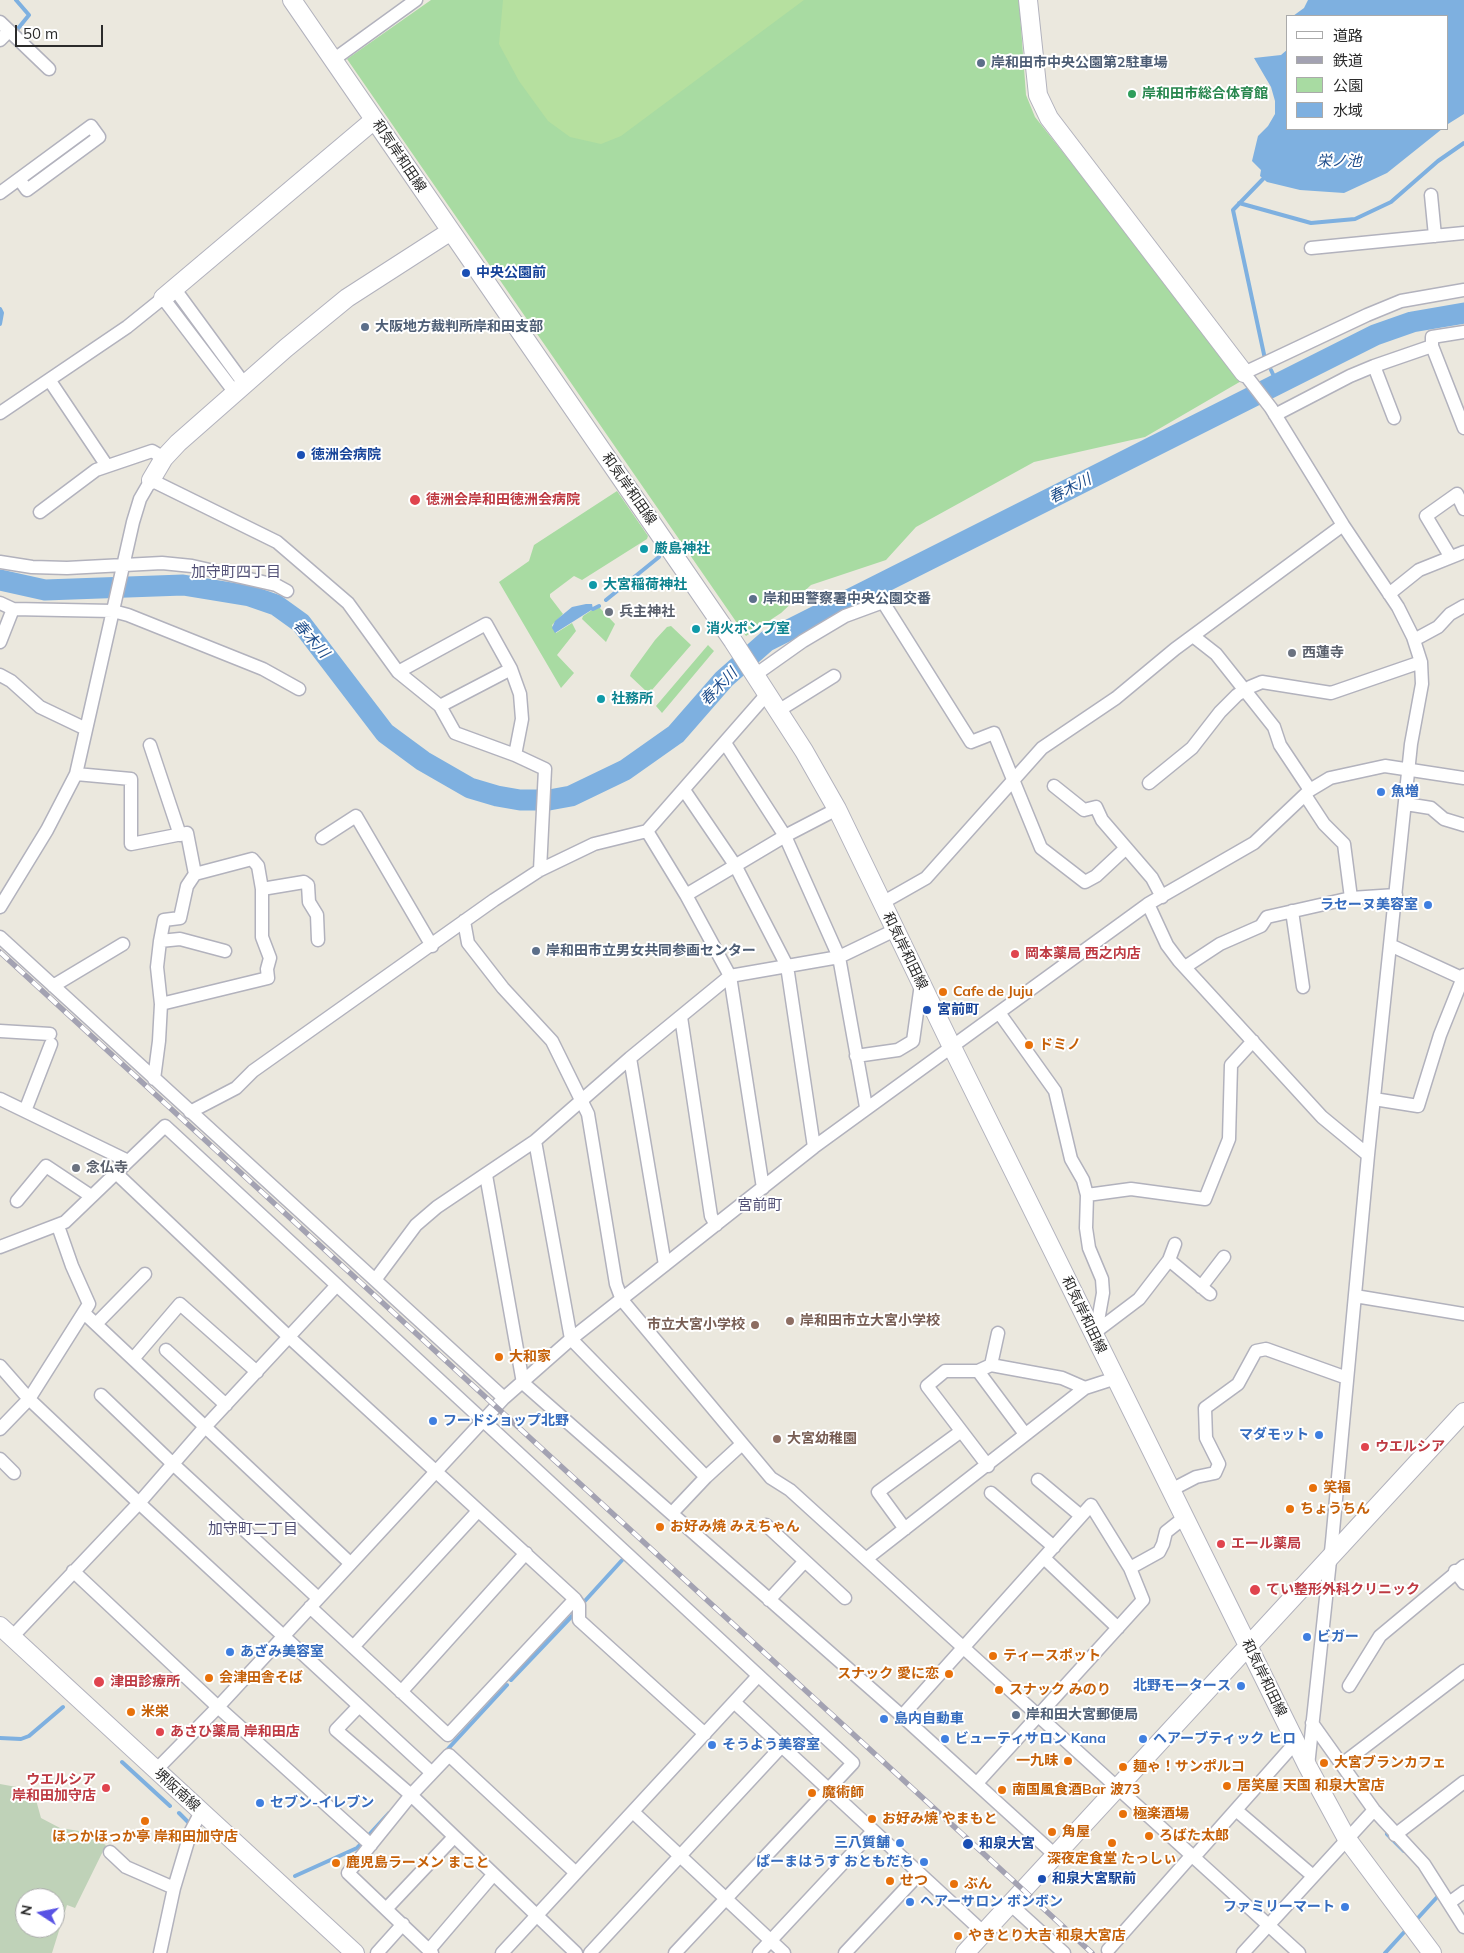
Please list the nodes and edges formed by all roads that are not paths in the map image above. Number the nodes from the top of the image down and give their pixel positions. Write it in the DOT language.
graph roads {
  1 [pos="292,0"];
  2 [pos="416,0"];
  3 [pos="1028,0"];
  4 [pos="3,31"];
  5 [pos="333,60"];
  6 [pos="48,69"];
  7 [pos="374,120"];
  8 [pos="19,179"];
  9 [pos="0,193"];
  10 [pos="1431,195"];
  11 [pos="451,231"];
  12 [pos="1464,233"];
  13 [pos="1435,236"];
  14 [pos="1311,248"];
  15 [pos="1464,290"];
  16 [pos="169,293"];
  17 [pos="1464,332"];
  18 [pos="1432,346"];
  19 [pos="1374,366"];
  20 [pos="1245,375"];
  21 [pos="50,381"];
  22 [pos="240,390"];
  23 [pos="1273,411"];
  24 [pos="0,413"];
  25 [pos="1394,418"];
  26 [pos="1464,428"];
  27 [pos="164,458"];
  28 [pos="107,466"];
  29 [pos="151,480"];
  30 [pos="1464,509"];
  31 [pos="40,512"];
  32 [pos="1343,525"];
  33 [pos="1464,552"];
  34 [pos="1450,556"];
  35 [pos="0,562"];
  36 [pos="123,567"];
  37 [pos="287,591"];
  38 [pos="1389,594"];
  39 [pos="0,604"];
  40 [pos="1464,606"];
  41 [pos="13,609"];
  42 [pos="114,609"];
  43 [pos="1193,636"];
  44 [pos="1414,640"];
  45 [pos="0,642"];
  46 [pos="1421,662"];
  47 [pos="511,669"];
  48 [pos="398,672"];
  49 [pos="754,673"];
  50 [pos="0,675"];
  51 [pos="834,676"];
  52 [pos="299,688"];
  53 [pos="1244,690"];
  54 [pos="767,694"];
  55 [pos="440,706"];
  56 [pos="778,711"];
  57 [pos="86,729"];
  58 [pos="725,744"];
  59 [pos="150,745"];
  60 [pos="515,755"];
  61 [pos="1409,770"];
  62 [pos="76,774"];
  63 [pos="1464,778"];
  64 [pos="1013,781"];
  65 [pos="1149,783"];
  66 [pos="1054,786"];
  67 [pos="684,790"];
  68 [pos="1308,793"];
  69 [pos="1406,804"];
  70 [pos="837,809"];
  71 [pos="1464,825"];
  72 [pos="646,832"];
  73 [pos="180,835"];
  74 [pos="785,836"];
  75 [pos="322,838"];
  76 [pos="1126,848"];
  77 [pos="735,865"];
  78 [pos="540,870"];
  79 [pos="195,874"];
  80 [pos="262,889"];
  81 [pos="686,895"];
  82 [pos="1396,896"];
  83 [pos="1162,897"];
  84 [pos="1351,898"];
  85 [pos="882,904"];
  86 [pos="1148,904"];
  87 [pos="0,907"];
  88 [pos="1292,911"];
  89 [pos="464,921"];
  90 [pos="895,930"];
  91 [pos="0,937"];
  92 [pos="318,940"];
  93 [pos="160,941"];
  94 [pos="123,944"];
  95 [pos="1390,945"];
  96 [pos="432,946"];
  97 [pos="225,951"];
  98 [pos="839,957"];
  99 [pos="786,966"];
  100 [pos="1185,967"];
  101 [pos="730,976"];
  102 [pos="1463,977"];
  103 [pos="921,984"];
  104 [pos="54,986"];
  105 [pos="1303,987"];
  106 [pos="161,1004"];
  107 [pos="1000,1014"];
  108 [pos="681,1017"];
  109 [pos="0,1031"];
  110 [pos="1253,1041"];
  111 [pos="952,1047"];
  112 [pos="856,1056"];
  113 [pos="630,1058"];
  114 [pos="154,1079"];
  115 [pos="0,1099"];
  116 [pos="1374,1099"];
  117 [pos="581,1101"];
  118 [pos="866,1107"];
  119 [pos="25,1111"];
  120 [pos="190,1112"];
  121 [pos="535,1141"];
  122 [pos="814,1147"];
  123 [pos="1368,1155"];
  124 [pos="128,1161"];
  125 [pos="116,1172"];
  126 [pos="486,1175"];
  127 [pos="763,1188"];
  128 [pos="1087,1195"];
  129 [pos="91,1196"];
  130 [pos="17,1201"];
  131 [pos="716,1225"];
  132 [pos="58,1226"];
  133 [pos="1175,1244"];
  134 [pos="0,1247"];
  135 [pos="1224,1257"];
  136 [pos="1169,1260"];
  137 [pos="665,1265"];
  138 [pos="145,1274"];
  139 [pos="375,1280"];
  140 [pos="337,1285"];
  141 [pos="1355,1296"];
  142 [pos="622,1300"];
  143 [pos="84,1313"];
  144 [pos="1464,1314"];
  145 [pos="96,1324"];
  146 [pos="998,1333"];
  147 [pos="1095,1333"];
  148 [pos="289,1337"];
  149 [pos="571,1339"];
  150 [pos="166,1350"];
  151 [pos="133,1359"];
  152 [pos="0,1366"];
  153 [pos="991,1366"];
  154 [pos="978,1370"];
  155 [pos="257,1372"];
  156 [pos="1116,1378"];
  157 [pos="1347,1378"];
  158 [pos="523,1383"];
  159 [pos="1085,1388"];
  160 [pos="101,1395"];
  161 [pos="504,1398"];
  162 [pos="30,1399"];
  163 [pos="226,1405"];
  164 [pos="1464,1412"];
  165 [pos="484,1419"];
  166 [pos="206,1427"];
  167 [pos="0,1429"];
  168 [pos="960,1432"];
  169 [pos="1025,1434"];
  170 [pos="742,1444"];
  171 [pos="173,1464"];
  172 [pos="988,1466"];
  173 [pos="436,1470"];
  174 [pos="706,1477"];
  175 [pos="1038,1480"];
  176 [pos="1171,1490"];
  177 [pos="991,1493"];
  178 [pos="139,1503"];
  179 [pos="478,1511"];
  180 [pos="672,1513"];
  181 [pos="1081,1516"];
  182 [pos="1185,1518"];
  183 [pos="766,1525"];
  184 [pos="905,1529"];
  185 [pos="1054,1547"];
  186 [pos="526,1553"];
  187 [pos="1331,1555"];
  188 [pos="1044,1558"];
  189 [pos="866,1559"];
  190 [pos="805,1560"];
  191 [pos="350,1563"];
  192 [pos="1130,1568"];
  193 [pos="1460,1568"];
  194 [pos="73,1571"];
  195 [pos="1464,1583"];
  196 [pos="845,1598"];
  197 [pos="575,1599"];
  198 [pos="769,1600"];
  199 [pos="314,1603"];
  200 [pos="1118,1628"];
  201 [pos="6,1632"];
  202 [pos="283,1636"];
  203 [pos="1248,1644"];
  204 [pos="353,1647"];
  205 [pos="964,1648"];
  206 [pos="1464,1671"];
  207 [pos="758,1676"];
  208 [pos="1349,1686"];
  209 [pos="401,1692"];
  210 [pos="734,1702"];
  211 [pos="358,1706"];
  212 [pos="218,1707"];
  213 [pos="902,1716"];
  214 [pos="1038,1717"];
  215 [pos="1312,1723"];
  216 [pos="705,1734"];
  217 [pos="1296,1742"];
  218 [pos="781,1747"];
  219 [pos="1342,1764"];
  220 [pos="1308,1767"];
  221 [pos="156,1770"];
  222 [pos="432,1773"];
  223 [pos="1464,1782"];
  224 [pos="977,1783"];
  225 [pos="1117,1787"];
  226 [pos="828,1790"];
  227 [pos="410,1795"];
  228 [pos="1236,1810"];
  229 [pos="1374,1810"];
  230 [pos="201,1812"];
  231 [pos="633,1812"];
  232 [pos="872,1832"];
  233 [pos="1395,1835"];
  234 [pos="454,1837"];
  235 [pos="1347,1839"];
  236 [pos="371,1845"];
  237 [pos="110,1852"];
  238 [pos="1055,1855"];
  239 [pos="1193,1856"];
  240 [pos="681,1857"];
  241 [pos="576,1873"];
  242 [pos="493,1874"];
  243 [pos="918,1874"];
  244 [pos="1313,1876"];
  245 [pos="174,1888"];
  246 [pos="1464,1892"];
  247 [pos="727,1900"];
  248 [pos="1450,1903"];
  249 [pos="1010,1904"];
  250 [pos="386,1910"];
  251 [pos="536,1916"];
  252 [pos="404,1924"];
  253 [pos="1268,1925"];
  254 [pos="1464,1927"];
  255 [pos="984,1933"];
  256 [pos="770,1940"];
  257 [pos="1108,1950"];
  258 [pos="431,1951"];
  259 [pos="160,1953"];
  260 [pos="355,1953"];
  261 [pos="377,1953"];
  262 [pos="502,1953"];
  263 [pos="576,1953"];
  264 [pos="590,1953"];
  265 [pos="675,1953"];
  266 [pos="759,1953"];
  267 [pos="784,1953"];
  268 [pos="845,1953"];
  269 [pos="965,1953"];
  270 [pos="1064,1953"];
  271 [pos="1243,1953"];
  272 [pos="1299,1953"];
  273 [pos="1432,1953"];
  1 -- 5 [label="main road, 和気岸和田線"];
  2 -- 5 [label="street"];
  3 -- 20 [label="main road"];
  4 -- 6 [label="street"];
  5 -- 7 [label="main road, 和気岸和田線"];
  7 -- 11 [label="main road, 和気岸和田線"];
  7 -- 16 [label="main road"];
  8 -- 8 [label="street"];
  8 -- 9 [label="street"];
  10 -- 13 [label="street"];
  11 -- 22 [label="main road"];
  11 -- 49 [label="main road, 和気岸和田線"];
  12 -- 13 [label="street"];
  13 -- 14 [label="street"];
  15 -- 20 [label="street"];
  16 -- 21 [label="street"];
  16 -- 22 [label="street"];
  17 -- 18 [label="street"];
  18 -- 19 [label="street"];
  18 -- 26 [label="street"];
  19 -- 23 [label="street"];
  19 -- 25 [label="street"];
  20 -- 23 [label="street"];
  21 -- 24 [label="street"];
  21 -- 28 [label="street"];
  22 -- 27 [label="main road"];
  23 -- 32 [label="street"];
  27 -- 28 [label="street"];
  27 -- 29 [label="main road"];
  28 -- 31 [label="street"];
  29 -- 36 [label="street"];
  29 -- 48 [label="street"];
  30 -- 34 [label="street"];
  32 -- 38 [label="street"];
  32 -- 43 [label="street"];
  33 -- 34 [label="street"];
  34 -- 38 [label="street"];
  35 -- 36 [label="street"];
  36 -- 37 [label="street"];
  36 -- 42 [label="street"];
  38 -- 44 [label="street"];
  39 -- 41 [label="street"];
  40 -- 44 [label="street"];
  41 -- 42 [label="street"];
  41 -- 45 [label="street"];
  42 -- 52 [label="street"];
  42 -- 57 [label="street"];
  43 -- 53 [label="street"];
  43 -- 64 [label="street"];
  44 -- 46 [label="street"];
  46 -- 53 [label="street"];
  46 -- 61 [label="street"];
  47 -- 48 [label="street"];
  47 -- 55 [label="street"];
  47 -- 60 [label="street"];
  48 -- 55 [label="street"];
  49 -- 54 [label="main road, 和気岸和田線"];
  49 -- 64 [label="street"];
  50 -- 57 [label="street"];
  51 -- 56 [label="street"];
  53 -- 65 [label="street"];
  53 -- 68 [label="street"];
  54 -- 56 [label="main road, 和気岸和田線"];
  54 -- 58 [label="street"];
  55 -- 60 [label="street"];
  56 -- 70 [label="main road, 和気岸和田線"];
  57 -- 62 [label="street"];
  58 -- 67 [label="street"];
  58 -- 74 [label="street"];
  59 -- 73 [label="street"];
  60 -- 78 [label="street"];
  61 -- 63 [label="street"];
  61 -- 68 [label="street"];
  61 -- 69 [label="street"];
  62 -- 73 [label="street"];
  62 -- 87 [label="street"];
  64 -- 76 [label="street"];
  64 -- 85 [label="street"];
  66 -- 76 [label="street"];
  67 -- 72 [label="street"];
  67 -- 77 [label="street"];
  68 -- 83 [label="street"];
  68 -- 84 [label="street"];
  69 -- 71 [label="street"];
  69 -- 82 [label="street"];
  70 -- 74 [label="street"];
  70 -- 85 [label="main road, 和気岸和田線"];
  72 -- 78 [label="street"];
  72 -- 81 [label="street"];
  73 -- 79 [label="street"];
  74 -- 77 [label="street"];
  74 -- 98 [label="street"];
  75 -- 96 [label="street"];
  76 -- 83 [label="street"];
  77 -- 81 [label="street"];
  77 -- 99 [label="street"];
  78 -- 89 [label="street"];
  79 -- 80 [label="street"];
  79 -- 93 [label="street"];
  80 -- 92 [label="street"];
  80 -- 106 [label="street"];
  81 -- 101 [label="street"];
  82 -- 84 [label="street"];
  82 -- 95 [label="street"];
  83 -- 86 [label="street"];
  84 -- 88 [label="street"];
  85 -- 90 [label="main road, 和気岸和田線"];
  86 -- 100 [label="street"];
  86 -- 107 [label="street"];
  88 -- 100 [label="street"];
  88 -- 105 [label="street"];
  89 -- 96 [label="street"];
  89 -- 117 [label="street"];
  90 -- 98 [label="street"];
  90 -- 103 [label="main road, 和気岸和田線"];
  91 -- 104 [label="street"];
  93 -- 97 [label="street"];
  93 -- 106 [label="street"];
  94 -- 104 [label="street"];
  95 -- 102 [label="street"];
  95 -- 116 [label="street"];
  96 -- 120 [label="street"];
  98 -- 99 [label="street"];
  98 -- 112 [label="street"];
  99 -- 101 [label="street"];
  99 -- 122 [label="street"];
  100 -- 110 [label="street"];
  101 -- 108 [label="street"];
  101 -- 127 [label="street"];
  102 -- 116 [label="street"];
  103 -- 111 [label="main road, 和気岸和田線"];
  103 -- 112 [label="street"];
  104 -- 114 [label="street"];
  106 -- 114 [label="street"];
  107 -- 111 [label="street"];
  107 -- 128 [label="street"];
  108 -- 113 [label="street"];
  108 -- 131 [label="street"];
  109 -- 119 [label="street"];
  110 -- 123 [label="street"];
  110 -- 128 [label="street"];
  111 -- 118 [label="street"];
  111 -- 147 [label="main road, 和気岸和田線"];
  112 -- 118 [label="street"];
  113 -- 117 [label="street"];
  113 -- 137 [label="street"];
  114 -- 120 [label="street"];
  115 -- 119 [label="street"];
  116 -- 123 [label="street"];
  117 -- 121 [label="street"];
  117 -- 142 [label="street"];
  118 -- 122 [label="street"];
  119 -- 124 [label="street"];
  120 -- 139 [label="street"];
  121 -- 126 [label="street"];
  121 -- 149 [label="street"];
  122 -- 127 [label="street"];
  123 -- 141 [label="street"];
  124 -- 125 [label="street"];
  124 -- 140 [label="street"];
  125 -- 129 [label="street"];
  125 -- 148 [label="street"];
  126 -- 139 [label="street"];
  126 -- 158 [label="street"];
  127 -- 131 [label="street"];
  128 -- 147 [label="street"];
  129 -- 130 [label="street"];
  129 -- 132 [label="street"];
  131 -- 137 [label="street"];
  132 -- 134 [label="street"];
  132 -- 143 [label="street"];
  133 -- 136 [label="street"];
  135 -- 136 [label="street"];
  136 -- 147 [label="street"];
  137 -- 142 [label="street"];
  138 -- 145 [label="street"];
  139 -- 161 [label="street"];
  140 -- 148 [label="street"];
  140 -- 165 [label="street"];
  141 -- 144 [label="street"];
  141 -- 157 [label="street"];
  142 -- 149 [label="street"];
  142 -- 170 [label="street"];
  143 -- 145 [label="street"];
  143 -- 162 [label="street"];
  145 -- 151 [label="street"];
  146 -- 153 [label="street"];
  147 -- 156 [label="main road, 和気岸和田線"];
  148 -- 155 [label="street"];
  148 -- 173 [label="street"];
  149 -- 158 [label="street"];
  149 -- 174 [label="street"];
  150 -- 163 [label="street"];
  151 -- 155 [label="street"];
  151 -- 166 [label="street"];
  152 -- 162 [label="street"];
  153 -- 154 [label="street"];
  153 -- 159 [label="street"];
  154 -- 168 [label="street"];
  154 -- 169 [label="street"];
  155 -- 163 [label="street"];
  156 -- 159 [label="street"];
  156 -- 176 [label="main road, 和気岸和田線"];
  157 -- 176 [label="street"];
  157 -- 187 [label="street"];
  158 -- 161 [label="street"];
  158 -- 180 [label="street"];
  159 -- 169 [label="street"];
  160 -- 171 [label="street"];
  161 -- 165 [label="street"];
  162 -- 167 [label="street"];
  162 -- 178 [label="street"];
  163 -- 166 [label="street"];
  164 -- 187 [label="main road"];
  165 -- 173 [label="street"];
  165 -- 207 [label="street"];
  166 -- 171 [label="street"];
  166 -- 191 [label="street"];
  168 -- 172 [label="street"];
  168 -- 184 [label="street"];
  169 -- 172 [label="street"];
  170 -- 174 [label="street"];
  170 -- 189 [label="street"];
  171 -- 178 [label="street"];
  171 -- 199 [label="street"];
  172 -- 184 [label="street"];
  173 -- 179 [label="street"];
  173 -- 191 [label="street"];
  174 -- 180 [label="street"];
  175 -- 181 [label="street"];
  176 -- 182 [label="main road, 和気岸和田線"];
  177 -- 185 [label="street"];
  178 -- 194 [label="street"];
  178 -- 202 [label="street"];
  179 -- 186 [label="street"];
  179 -- 204 [label="street"];
  180 -- 198 [label="street"];
  181 -- 185 [label="street"];
  181 -- 192 [label="street"];
  182 -- 192 [label="street"];
  182 -- 203 [label="main road, 和気岸和田線"];
  183 -- 190 [label="street"];
  184 -- 189 [label="street"];
  185 -- 188 [label="street"];
  186 -- 197 [label="street"];
  186 -- 209 [label="street"];
  187 -- 203 [label="main road"];
  187 -- 215 [label="street"];
  188 -- 200 [label="street"];
  188 -- 205 [label="street"];
  189 -- 205 [label="street"];
  190 -- 196 [label="street"];
  190 -- 198 [label="street"];
  191 -- 199 [label="street"];
  192 -- 200 [label="street"];
  193 -- 195 [label="street"];
  193 -- 208 [label="street"];
  194 -- 201 [label="street"];
  194 -- 212 [label="street"];
  197 -- 209 [label="street"];
  197 -- 216 [label="street"];
  198 -- 213 [label="street"];
  199 -- 202 [label="street"];
  199 -- 204 [label="street"];
  200 -- 214 [label="street"];
  201 -- 221 [label="main road, 堺阪南線"];
  202 -- 211 [label="street"];
  202 -- 212 [label="street"];
  203 -- 217 [label="main road, 和気岸和田線"];
  203 -- 225 [label="main road"];
  204 -- 209 [label="street"];
  205 -- 213 [label="street"];
  205 -- 214 [label="street"];
  206 -- 219 [label="street"];
  207 -- 210 [label="street"];
  207 -- 226 [label="street"];
  210 -- 216 [label="street"];
  210 -- 218 [label="street"];
  211 -- 222 [label="street"];
  211 -- 227 [label="street"];
  212 -- 221 [label="street"];
  212 -- 236 [label="street"];
  213 -- 224 [label="street"];
  214 -- 224 [label="street"];
  214 -- 225 [label="street"];
  215 -- 219 [label="street"];
  215 -- 220 [label="street"];
  216 -- 231 [label="street"];
  217 -- 220 [label="main road, 和気岸和田線"];
  217 -- 228 [label="street"];
  218 -- 226 [label="street"];
  218 -- 240 [label="street"];
  219 -- 229 [label="street"];
  220 -- 235 [label="main road, 和気岸和田線"];
  221 -- 230 [label="main road, 堺阪南線"];
  222 -- 227 [label="street"];
  222 -- 241 [label="street"];
  223 -- 233 [label="street"];
  224 -- 238 [label="street"];
  225 -- 238 [label="main road"];
  225 -- 239 [label="street"];
  226 -- 232 [label="street"];
  226 -- 247 [label="street"];
  227 -- 234 [label="street"];
  227 -- 236 [label="street"];
  228 -- 239 [label="street"];
  228 -- 244 [label="street"];
  229 -- 233 [label="street"];
  229 -- 235 [label="street"];
  230 -- 245 [label="street"];
  230 -- 260 [label="main road, 堺阪南線"];
  231 -- 240 [label="street"];
  231 -- 241 [label="street"];
  232 -- 243 [label="street"];
  232 -- 256 [label="street"];
  233 -- 248 [label="street"];
  234 -- 242 [label="street"];
  234 -- 250 [label="street"];
  235 -- 244 [label="street"];
  235 -- 273 [label="main road, 和気岸和田線"];
  236 -- 250 [label="street"];
  237 -- 245 [label="street"];
  238 -- 249 [label="main road"];
  239 -- 253 [label="street"];
  239 -- 257 [label="street"];
  240 -- 247 [label="street"];
  240 -- 264 [label="street"];
  241 -- 251 [label="street"];
  242 -- 251 [label="street"];
  242 -- 258 [label="street"];
  243 -- 255 [label="street"];
  243 -- 268 [label="street"];
  244 -- 253 [label="street"];
  245 -- 259 [label="street"];
  246 -- 248 [label="street"];
  247 -- 256 [label="street"];
  247 -- 265 [label="street"];
  248 -- 254 [label="street"];
  249 -- 255 [label="main road"];
  249 -- 270 [label="street"];
  250 -- 252 [label="street"];
  251 -- 262 [label="street"];
  251 -- 263 [label="street"];
  252 -- 258 [label="street"];
  252 -- 261 [label="street"];
  253 -- 271 [label="street"];
  253 -- 272 [label="street"];
  255 -- 269 [label="main road"];
  256 -- 266 [label="street"];
  256 -- 267 [label="street"];
}
